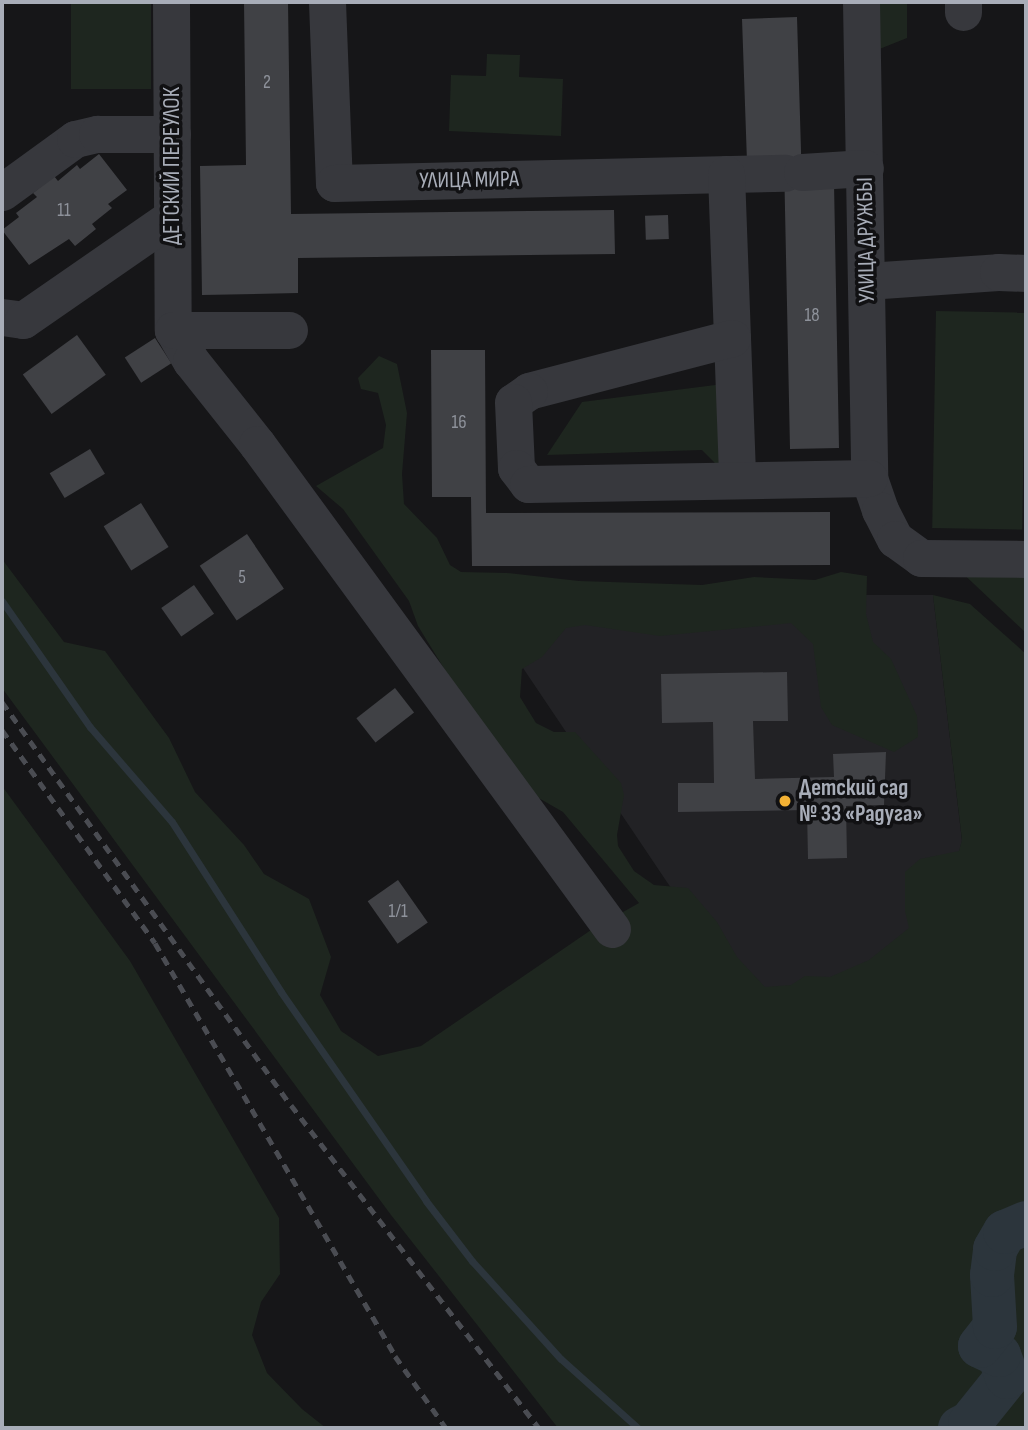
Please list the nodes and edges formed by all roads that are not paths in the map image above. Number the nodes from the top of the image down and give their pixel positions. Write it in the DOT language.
graph roads {
  1 [pos="171,2"];
  2 [pos="327,2"];
  3 [pos="861,2"];
  4 [pos="172,134"];
  5 [pos="865,168"];
  6 [pos="726,174"];
  7 [pos="2,192"];
  8 [pos="172,217"];
  9 [pos="1026,273"];
  10 [pos="867,281"];
  11 [pos="2,317"];
  12 [pos="173,330"];
  13 [pos="289,330"];
  14 [pos="732,338"];
  15 [pos="737,478"];
  16 [pos="869,478"];
  17 [pos="1026,559"];
  18 [pos="612,929"];
  1 -- 4 [label="street, ДЕТСКИЙ ПЕРЕУЛОК"];
  2 -- 6 [label="street, УЛИЦА МИРА"];
  3 -- 5 [label="street, УЛИЦА ДРУЖБЫ"];
  4 -- 7 [label="street"];
  4 -- 8 [label="street, ДЕТСКИЙ ПЕРЕУЛОК"];
  5 -- 6 [label="street, УЛИЦА МИРА"];
  5 -- 10 [label="street, УЛИЦА ДРУЖБЫ"];
  6 -- 14 [label="street"];
  8 -- 11 [label="street"];
  8 -- 12 [label="street, ДЕТСКИЙ ПЕРЕУЛОК"];
  9 -- 10 [label="street"];
  10 -- 16 [label="street, УЛИЦА ДРУЖБЫ"];
  12 -- 13 [label="street"];
  12 -- 18 [label="street"];
  14 -- 15 [label="street"];
  14 -- 15 [label="street"];
  15 -- 16 [label="street"];
  16 -- 17 [label="street, УЛИЦА ДРУЖБЫ"];
}
